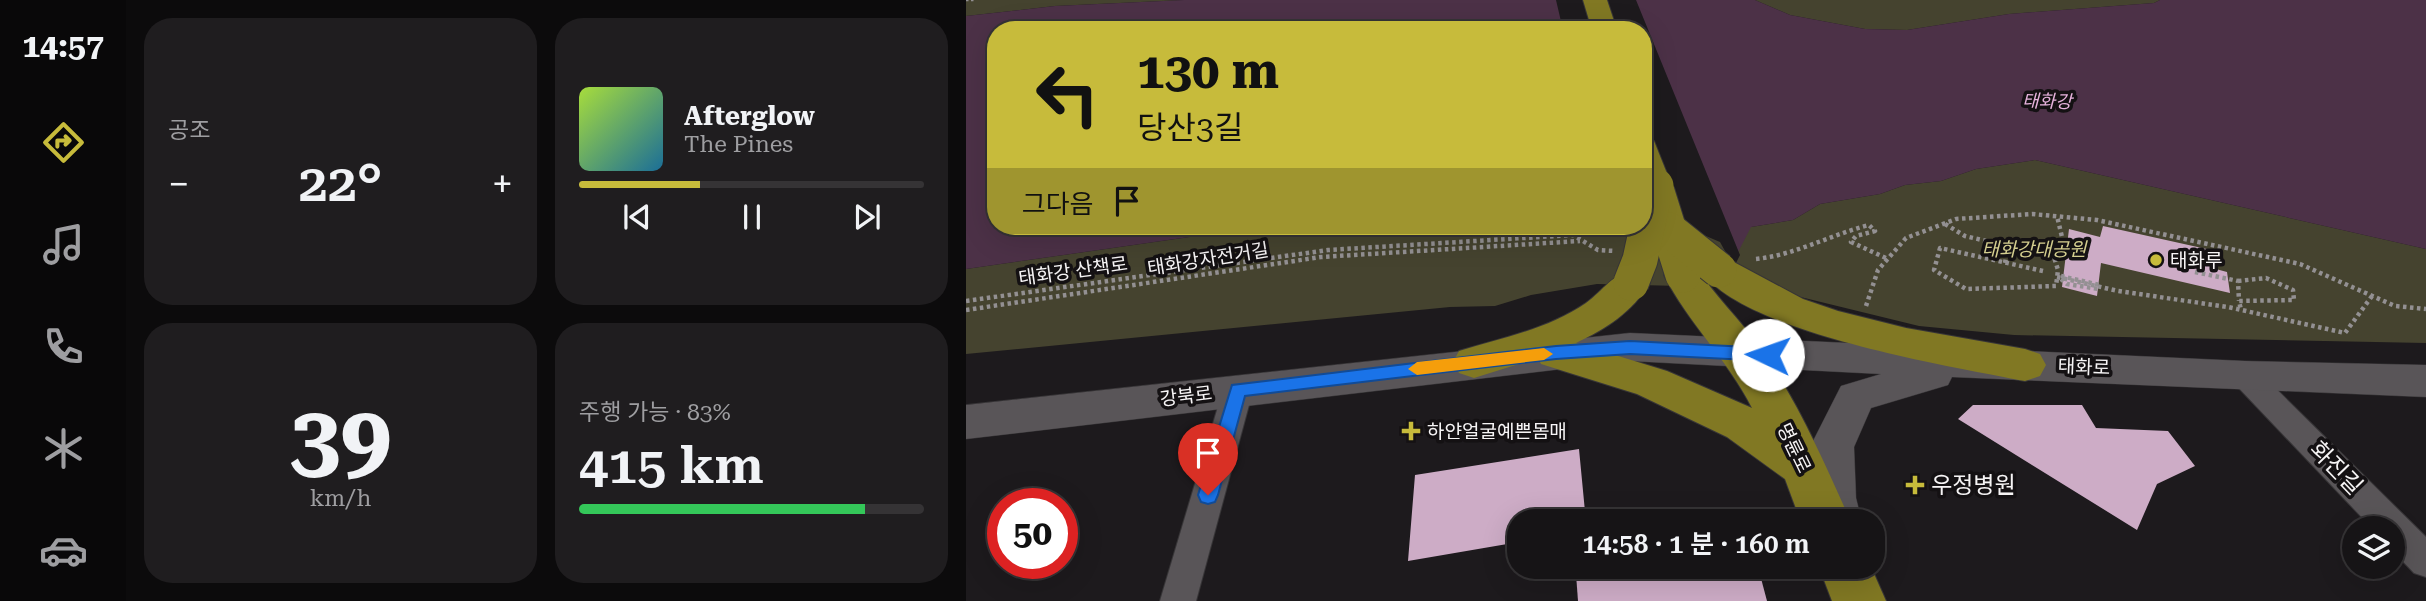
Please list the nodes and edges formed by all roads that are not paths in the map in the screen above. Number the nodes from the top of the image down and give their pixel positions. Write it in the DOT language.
graph roads {
  1 [pos="1595,0"];
  2 [pos="1602,21"];
  3 [pos="1652,174"];
  4 [pos="1656,186"];
  5 [pos="1652,204"];
  6 [pos="1645,235"];
  7 [pos="1701,272"];
  8 [pos="1556,352"];
  9 [pos="1741,354"];
  10 [pos="1474,362"];
  11 [pos="1982,365"];
  12 [pos="2025,365"];
  13 [pos="2245,376"];
  14 [pos="2426,381"];
  15 [pos="1238,390"];
  16 [pos="966,401"];
  17 [pos="1086,409"];
  18 [pos="966,422"];
  19 [pos="966,432"];
  20 [pos="1806,472"];
  21 [pos="1821,509"];
  22 [pos="1836,509"];
  23 [pos="2426,561"];
  24 [pos="1178,601"];
  1 -- 2 [label="main road"];
  3 -- 4 [label="main road"];
  4 -- 5 [label="main road, bridge"];
  4 -- 7 [label="main road, bridge"];
  6 -- 10 [label="main road, bridge"];
  7 -- 9 [label="main road, 명륜로"];
  7 -- 12 [label="main road"];
  8 -- 9 [label="main road, 강북로"];
  8 -- 10 [label="main road, 강북로"];
  8 -- 20 [label="main road"];
  9 -- 11 [label="main road, 태화로"];
  9 -- 20 [label="main road, 명륜로"];
  10 -- 15 [label="main road, 강북로"];
  11 -- 12 [label="main road, 태화로"];
  11 -- 22 [label="main road"];
  12 -- 13 [label="main road, 태화로"];
  13 -- 14 [label="main road, 태화로"];
  13 -- 23 [label="street, 화진길"];
  15 -- 17 [label="main road, 강북로"];
  15 -- 24 [label="street"];
  16 -- 17 [label="main road"];
  17 -- 18 [label="main road, 강북로"];
  17 -- 19 [label="main road"];
  20 -- 21 [label="main road, 명륜로"];
}
